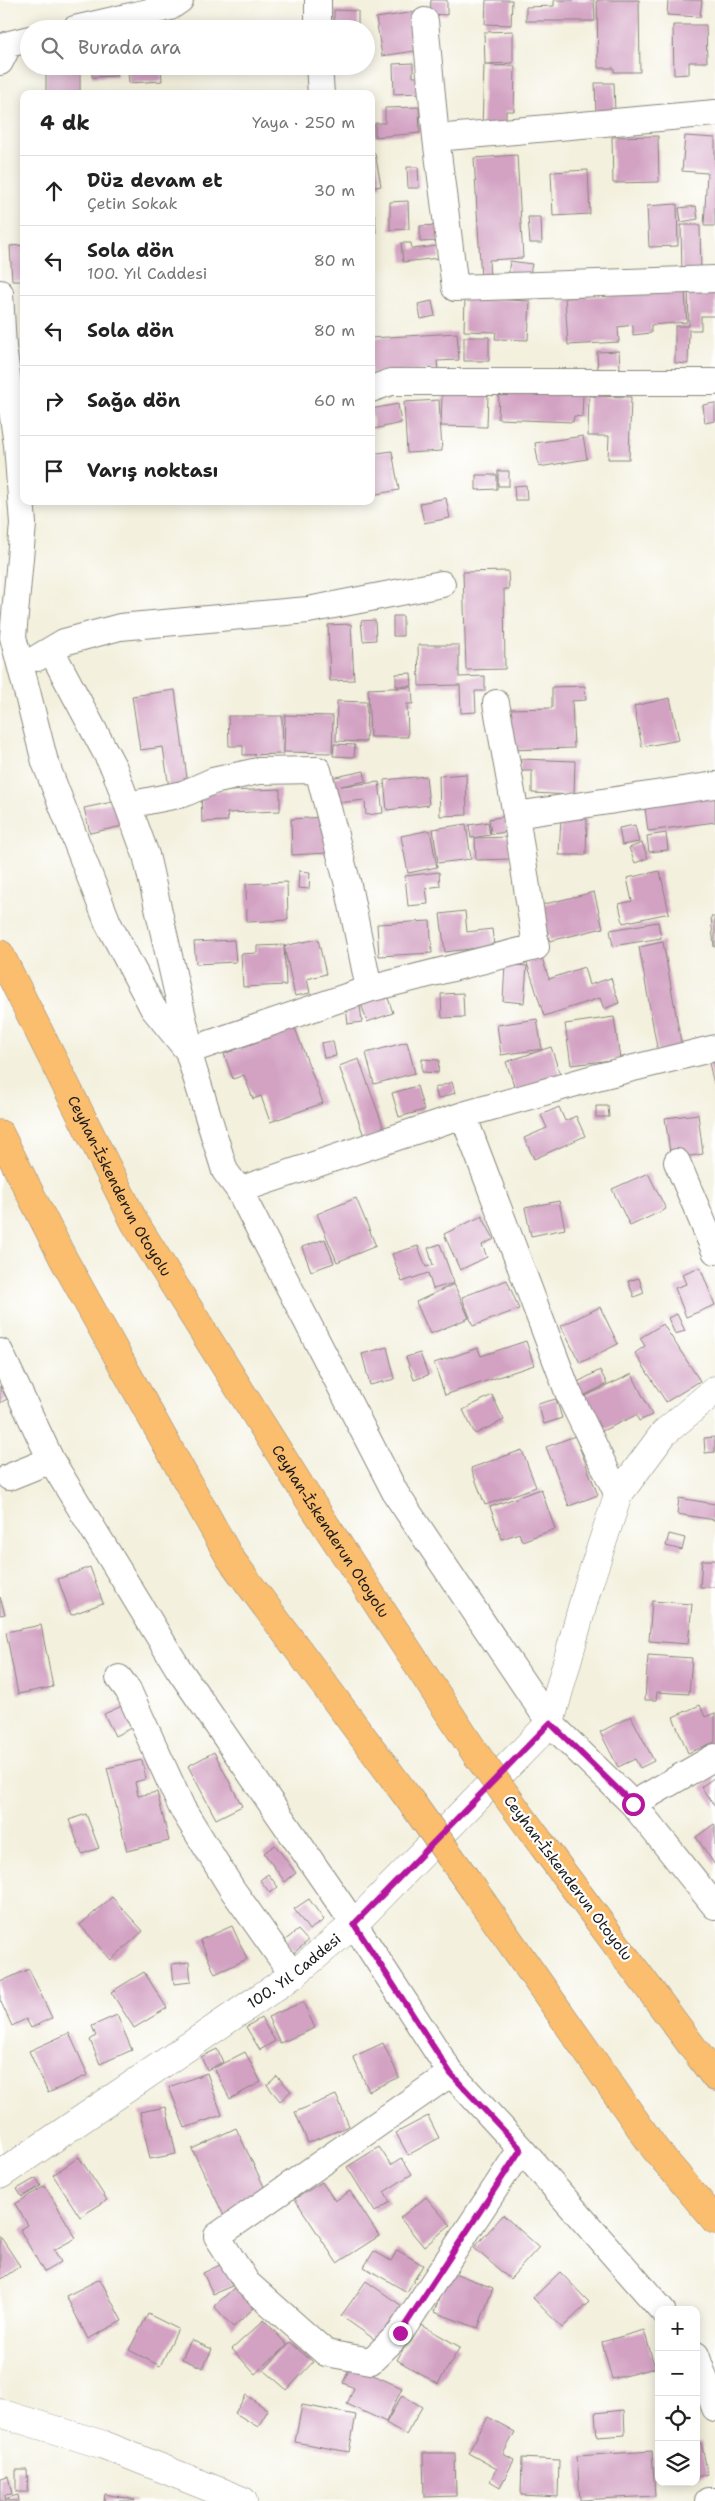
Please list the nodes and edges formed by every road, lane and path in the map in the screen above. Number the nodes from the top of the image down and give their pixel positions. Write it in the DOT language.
graph roads {
  1 [pos="180,0"];
  2 [pos="318,0"];
  3 [pos="114,20"];
  4 [pos="318,20"];
  5 [pos="426,21"];
  6 [pos="20,41"];
  7 [pos="0,62"];
  8 [pos="319,75"];
  9 [pos="320,90"];
  10 [pos="715,113"];
  11 [pos="436,138"];
  12 [pos="715,280"];
  13 [pos="0,293"];
  14 [pos="14,347"];
  15 [pos="715,382"];
  16 [pos="375,387"];
  17 [pos="20,484"];
  18 [pos="22,505"];
  19 [pos="442,584"];
  20 [pos="51,650"];
  21 [pos="21,668"];
  22 [pos="496,703"];
  23 [pos="715,785"];
  24 [pos="128,805"];
  25 [pos="516,815"];
  26 [pos="0,954"];
  27 [pos="369,989"];
  28 [pos="715,1048"];
  29 [pos="188,1051"];
  30 [pos="463,1115"];
  31 [pos="0,1134"];
  32 [pos="0,1146"];
  33 [pos="678,1162"];
  34 [pos="239,1190"];
  35 [pos="715,1251"];
  36 [pos="64,1260"];
  37 [pos="0,1352"];
  38 [pos="715,1390"];
  39 [pos="51,1460"];
  40 [pos="9,1477"];
  41 [pos="618,1496"];
  42 [pos="119,1678"];
  43 [pos="550,1723"];
  44 [pos="715,1757"];
  45 [pos="633,1804"];
  46 [pos="715,1906"];
  47 [pos="354,1924"];
  48 [pos="293,1975"];
  49 [pos="451,2074"];
  50 [pos="715,2077"];
  51 [pos="521,2149"];
  52 [pos="0,2175"];
  53 [pos="715,2220"];
  54 [pos="658,2306"];
  55 [pos="700,2366"];
  56 [pos="715,2408"];
  57 [pos="0,2413"];
  58 [pos="715,2500"];
  59 [pos="243,2501"];
  60 [pos="708,2501"];
  1 -- 3 [label="street"];
  2 -- 4 [label="street"];
  5 -- 11 [label="street"];
  6 -- 7 [label="street"];
  8 -- 9 [label="street"];
  10 -- 11 [label="street"];
  11 -- 12 [label="street"];
  13 -- 14 [label="street"];
  14 -- 17 [label="street"];
  15 -- 16 [label="street"];
  18 -- 21 [label="street"];
  19 -- 20 [label="street"];
  20 -- 21 [label="street"];
  20 -- 24 [label="street"];
  21 -- 29 [label="street"];
  22 -- 25 [label="street"];
  23 -- 25 [label="street"];
  24 -- 27 [label="street"];
  24 -- 29 [label="street"];
  25 -- 27 [label="street"];
  26 -- 50 [label="highway, Ceyhan-İskenderun Otoyolu, bridge"];
  27 -- 29 [label="street"];
  28 -- 30 [label="street"];
  29 -- 34 [label="street"];
  30 -- 34 [label="street"];
  30 -- 41 [label="street"];
  31 -- 36 [label="highway"];
  32 -- 36 [label="highway"];
  33 -- 35 [label="street"];
  34 -- 43 [label="street"];
  36 -- 53 [label="highway, bridge"];
  37 -- 39 [label="street"];
  38 -- 41 [label="street"];
  39 -- 40 [label="street"];
  39 -- 47 [label="street"];
  41 -- 43 [label="street"];
  42 -- 48 [label="street"];
  43 -- 45 [label="street"];
  43 -- 47 [label="street, 100. Yıl Caddesi"];
  44 -- 45 [label="street"];
  45 -- 46 [label="street"];
  47 -- 48 [label="street, 100. Yıl Caddesi"];
  47 -- 49 [label="street"];
  48 -- 52 [label="street, 100. Yıl Caddesi"];
  49 -- 51 [label="street"];
  49 -- 51 [label="street"];
  51 -- 54 [label="street"];
  55 -- 56 [label="street"];
  57 -- 59 [label="street"];
  58 -- 60 [label="street"];
}
